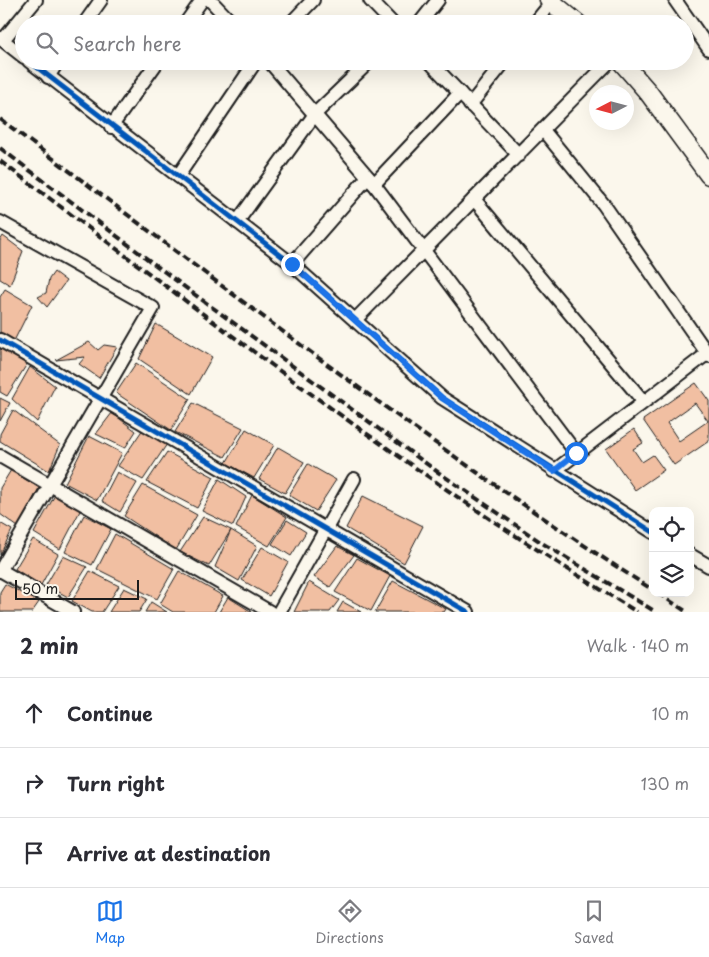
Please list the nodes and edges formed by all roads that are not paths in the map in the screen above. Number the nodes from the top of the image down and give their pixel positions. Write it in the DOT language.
graph roads {
  1 [pos="36,0"];
  2 [pos="100,0"];
  3 [pos="202,0"];
  4 [pos="210,0"];
  5 [pos="313,0"];
  6 [pos="370,0"];
  7 [pos="438,0"];
  8 [pos="675,0"];
  9 [pos="550,1"];
  10 [pos="23,15"];
  11 [pos="90,15"];
  12 [pos="191,15"];
  13 [pos="224,15"];
  14 [pos="299,15"];
  15 [pos="384,15"];
  16 [pos="426,15"];
  17 [pos="540,15"];
  18 [pos="567,15"];
  19 [pos="685,15"];
  20 [pos="15,23"];
  21 [pos="694,27"];
  22 [pos="1,39"];
  23 [pos="709,49"];
  24 [pos="15,50"];
  25 [pos="40,70"];
  26 [pos="52,70"];
  27 [pos="152,70"];
  28 [pos="250,70"];
  29 [pos="277,70"];
  30 [pos="361,70"];
  31 [pos="438,70"];
  32 [pos="498,70"];
  33 [pos="601,70"];
  34 [pos="629,70"];
  35 [pos="48,77"];
  36 [pos="460,93"];
  37 [pos="470,105"];
  38 [pos="315,114"];
  39 [pos="111,127"];
  40 [pos="543,130"];
  41 [pos="519,155"];
  42 [pos="709,175"];
  43 [pos="178,176"];
  44 [pos="371,180"];
  45 [pos="474,199"];
  46 [pos="0,222"];
  47 [pos="237,222"];
  48 [pos="423,251"];
  49 [pos="292,264"];
  50 [pos="355,320"];
  51 [pos="0,340"];
  52 [pos="708,355"];
  53 [pos="102,398"];
  54 [pos="643,401"];
  55 [pos="576,453"];
  56 [pos="0,456"];
  57 [pos="554,471"];
  58 [pos="354,479"];
  59 [pos="51,486"];
  60 [pos="326,529"];
  61 [pos="649,530"];
  62 [pos="694,557"];
  63 [pos="709,566"];
  64 [pos="0,571"];
  65 [pos="73,612"];
  66 [pos="270,612"];
  67 [pos="279,612"];
  68 [pos="468,612"];
  1 -- 10 [label="street"];
  2 -- 11 [label="street"];
  3 -- 12 [label="street"];
  4 -- 13 [label="street"];
  5 -- 14 [label="street"];
  6 -- 15 [label="street"];
  7 -- 16 [label="street"];
  8 -- 19 [label="street"];
  9 -- 17 [label="street"];
  9 -- 18 [label="street"];
  20 -- 22 [label="street"];
  21 -- 23 [label="street"];
  22 -- 24 [label="street"];
  25 -- 35 [label="street"];
  26 -- 35 [label="street"];
  27 -- 39 [label="street"];
  28 -- 43 [label="street"];
  29 -- 38 [label="street"];
  30 -- 38 [label="street"];
  31 -- 36 [label="street"];
  32 -- 37 [label="street"];
  33 -- 40 [label="street"];
  34 -- 42 [label="street"];
  35 -- 39 [label="street"];
  36 -- 37 [label="street"];
  36 -- 44 [label="street"];
  37 -- 41 [label="street"];
  38 -- 44 [label="street"];
  38 -- 47 [label="street"];
  39 -- 43 [label="street"];
  40 -- 41 [label="street"];
  40 -- 52 [label="street"];
  41 -- 45 [label="street"];
  43 -- 47 [label="street"];
  44 -- 48 [label="street"];
  44 -- 49 [label="street"];
  45 -- 48 [label="street"];
  45 -- 54 [label="street"];
  46 -- 53 [label="street"];
  47 -- 49 [label="street"];
  48 -- 50 [label="street"];
  48 -- 55 [label="street"];
  49 -- 50 [label="street"];
  50 -- 57 [label="street"];
  51 -- 53 [label="street"];
  52 -- 54 [label="street"];
  53 -- 59 [label="street"];
  53 -- 60 [label="street"];
  54 -- 55 [label="street"];
  55 -- 57 [label="street"];
  56 -- 59 [label="street"];
  57 -- 61 [label="street"];
  58 -- 60 [label="street"];
  59 -- 64 [label="street"];
  59 -- 66 [label="street"];
  60 -- 67 [label="street"];
  60 -- 68 [label="street"];
  62 -- 63 [label="street"];
  64 -- 65 [label="street"];
}
